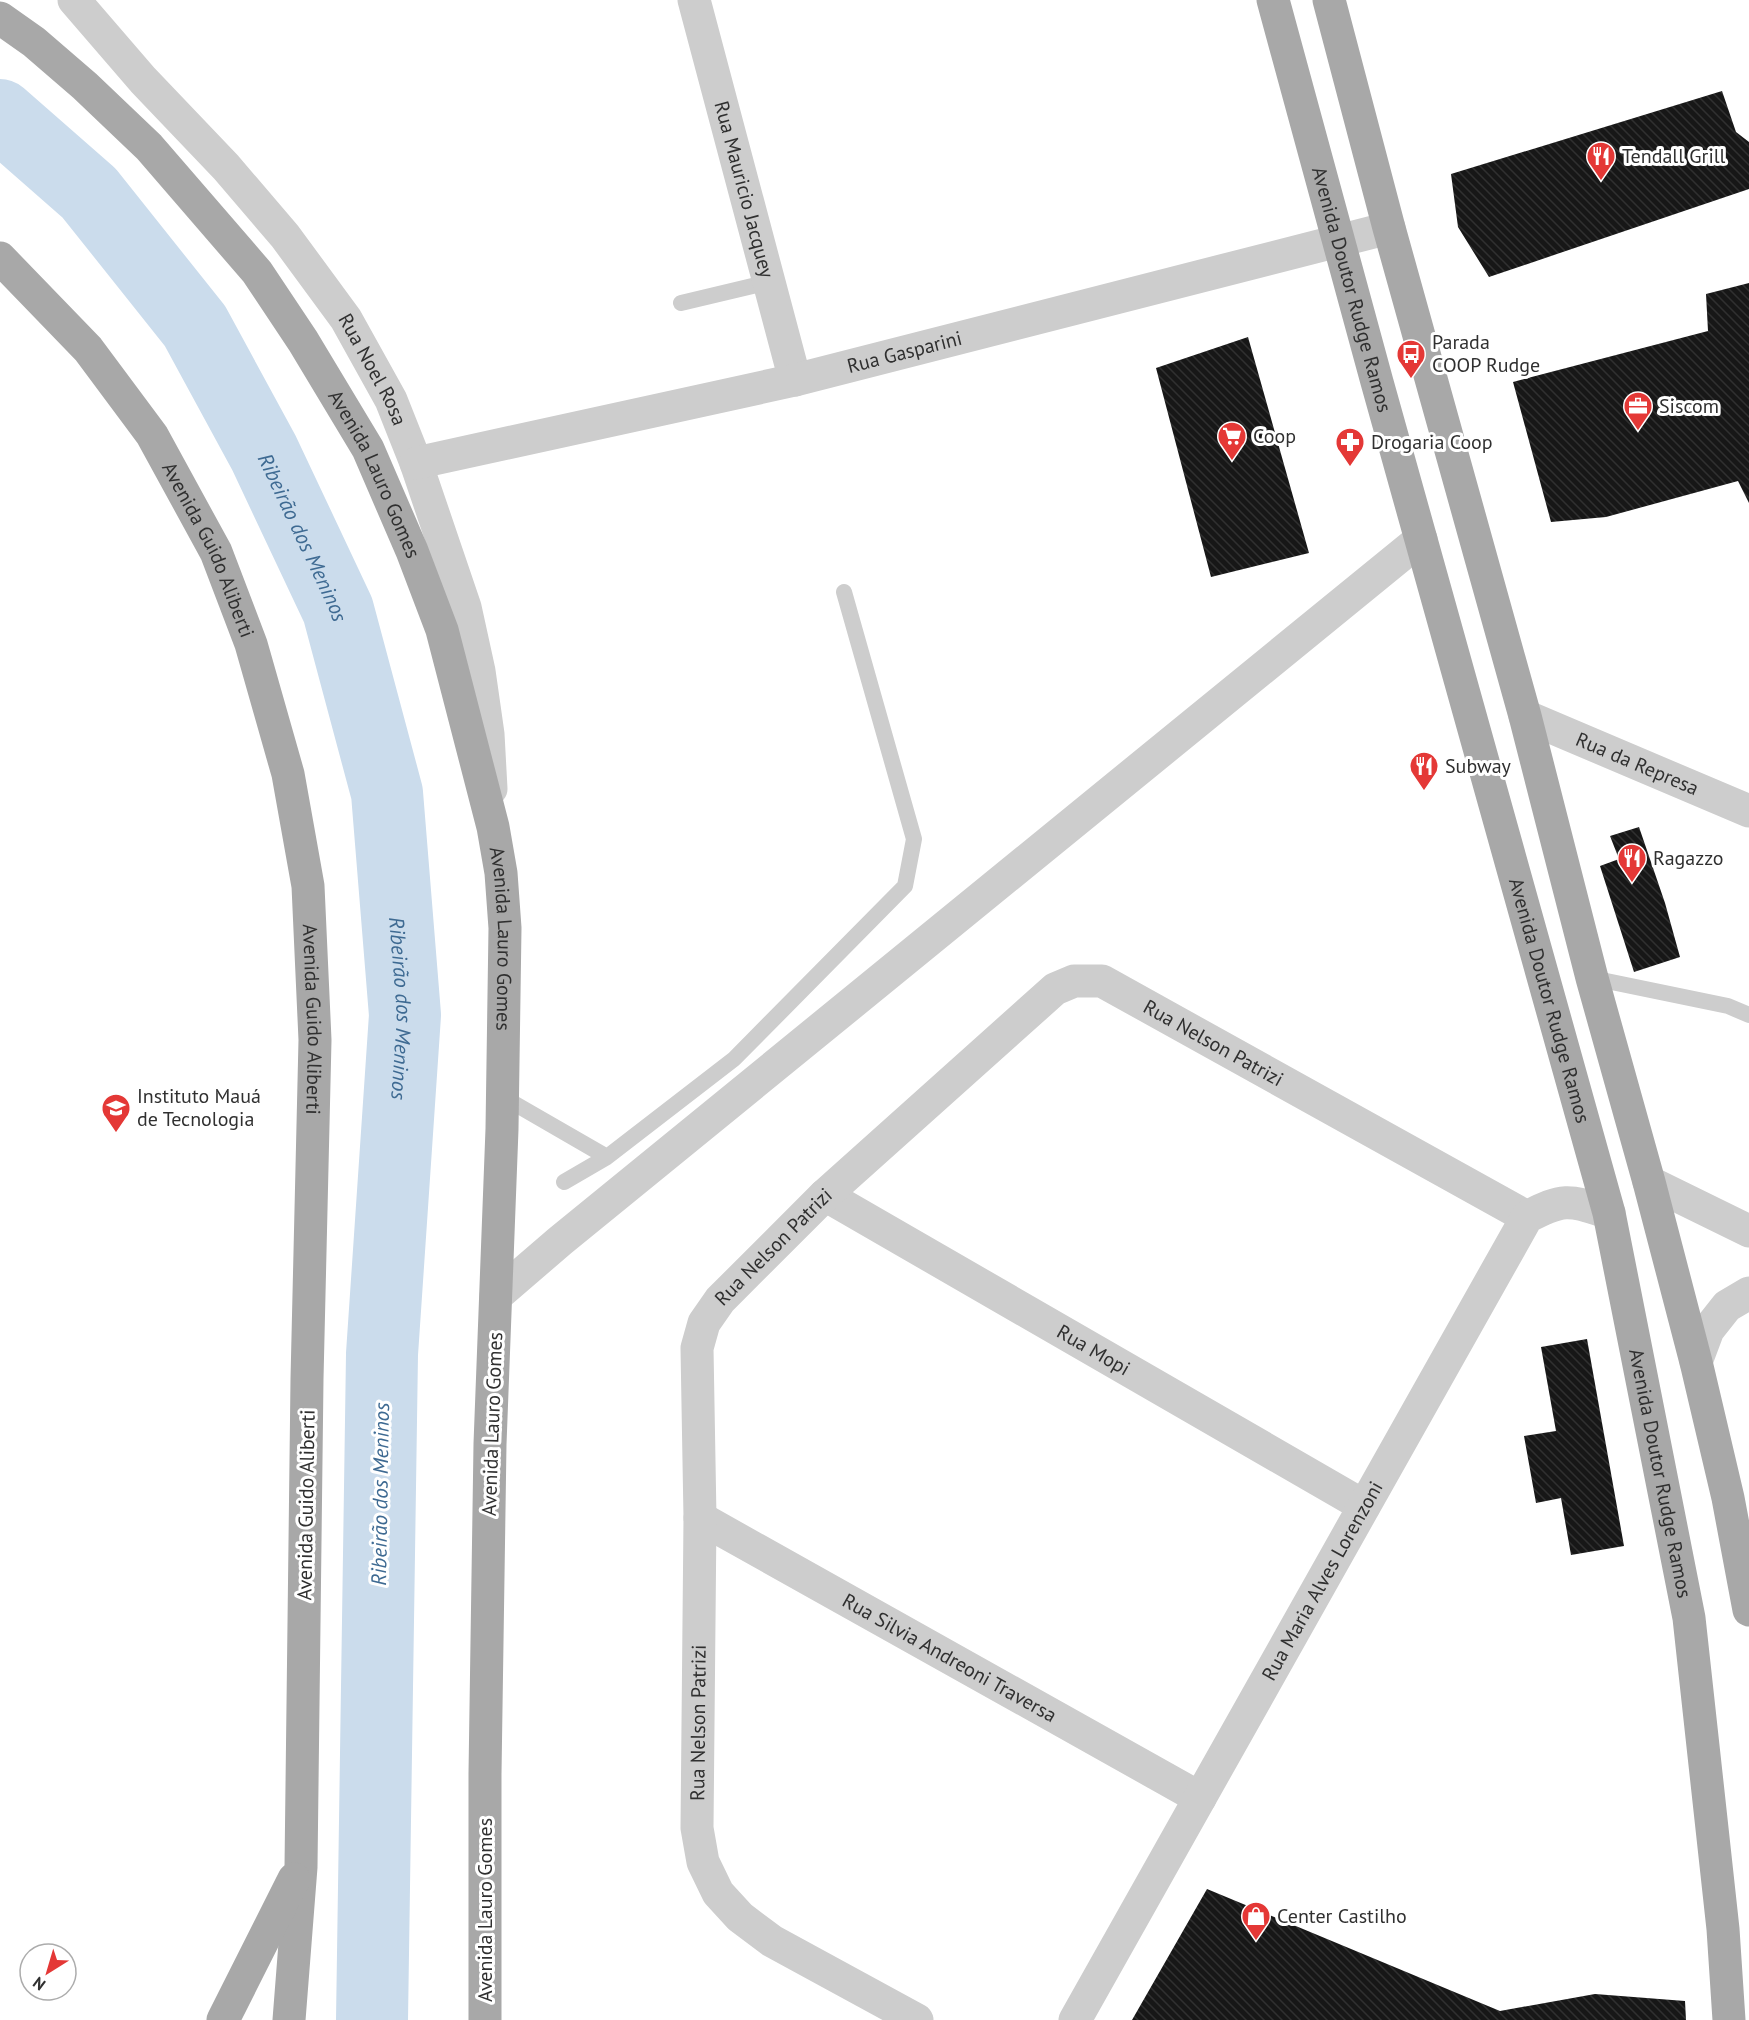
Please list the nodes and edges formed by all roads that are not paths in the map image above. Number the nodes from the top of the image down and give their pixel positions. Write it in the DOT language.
graph roads {
  1 [pos="74,0"];
  2 [pos="694,0"];
  3 [pos="1272,0"];
  4 [pos="1329,0"];
  5 [pos="0,18"];
  6 [pos="1389,228"];
  7 [pos="1339,242"];
  8 [pos="0,258"];
  9 [pos="769,282"];
  10 [pos="681,303"];
  11 [pos="795,380"];
  12 [pos="416,463"];
  13 [pos="1420,539"];
  14 [pos="844,592"];
  15 [pos="1525,716"];
  16 [pos="1749,811"];
  17 [pos="493,827"];
  18 [pos="1592,978"];
  19 [pos="1749,1016"];
  20 [pos="503,1096"];
  21 [pos="607,1157"];
  22 [pos="564,1182"];
  23 [pos="1649,1182"];
  24 [pos="825,1195"];
  25 [pos="1609,1213"];
  26 [pos="1527,1217"];
  27 [pos="1749,1230"];
  28 [pos="1749,1293"];
  29 [pos="496,1296"];
  30 [pos="1696,1362"];
  31 [pos="1364,1506"];
  32 [pos="700,1518"];
  33 [pos="1749,1610"];
  34 [pos="1200,1798"];
  35 [pos="300,1867"];
  36 [pos="223,2020"];
  37 [pos="289,2020"];
  38 [pos="485,2020"];
  39 [pos="917,2020"];
  40 [pos="1075,2020"];
  41 [pos="1730,2020"];
  1 -- 12 [label="street, Rua Noel Rosa"];
  2 -- 9 [label="street, Rua Mauricio Jacquey"];
  3 -- 7 [label="main road, Avenida Doutor Rudge Ramos"];
  4 -- 6 [label="main road"];
  5 -- 17 [label="main road, Avenida Lauro Gomes"];
  6 -- 7 [label="street, Rua Gasparini"];
  6 -- 15 [label="main road"];
  7 -- 11 [label="street, Rua Gasparini"];
  7 -- 13 [label="main road, Avenida Doutor Rudge Ramos"];
  8 -- 35 [label="main road, Avenida Guido Aliberti"];
  9 -- 10 [label="lane"];
  9 -- 11 [label="street, Rua Mauricio Jacquey"];
  11 -- 12 [label="street, Rua Gasparini"];
  12 -- 17 [label="street, Rua Noel Rosa"];
  13 -- 25 [label="main road, Avenida Doutor Rudge Ramos"];
  13 -- 29 [label="street"];
  14 -- 21 [label="lane"];
  15 -- 16 [label="street, Rua da Represa"];
  15 -- 18 [label="main road"];
  17 -- 20 [label="main road, Avenida Lauro Gomes"];
  18 -- 19 [label="lane"];
  18 -- 23 [label="main road"];
  20 -- 21 [label="lane"];
  20 -- 29 [label="main road, Avenida Lauro Gomes"];
  21 -- 22 [label="lane"];
  23 -- 27 [label="street"];
  23 -- 30 [label="main road"];
  24 -- 26 [label="street, Rua Nelson Patrizi"];
  24 -- 31 [label="street, Rua Mopi"];
  24 -- 32 [label="street, Rua Nelson Patrizi"];
  25 -- 26 [label="street"];
  25 -- 41 [label="main road, Avenida Doutor Rudge Ramos"];
  26 -- 31 [label="street, Rua Maria Alves Lorenzoni"];
  28 -- 30 [label="street"];
  29 -- 38 [label="main road, Avenida Lauro Gomes"];
  30 -- 33 [label="main road"];
  31 -- 34 [label="street, Rua Maria Alves Lorenzoni"];
  32 -- 34 [label="street, Rua Silvia Andreoni Traversa"];
  32 -- 39 [label="street, Rua Nelson Patrizi"];
  34 -- 40 [label="street, Rua Maria Alves Lorenzoni"];
  35 -- 36 [label="main road, Avenida Guido Aliberti"];
  35 -- 37 [label="main road, Avenida Guido Aliberti"];
}
